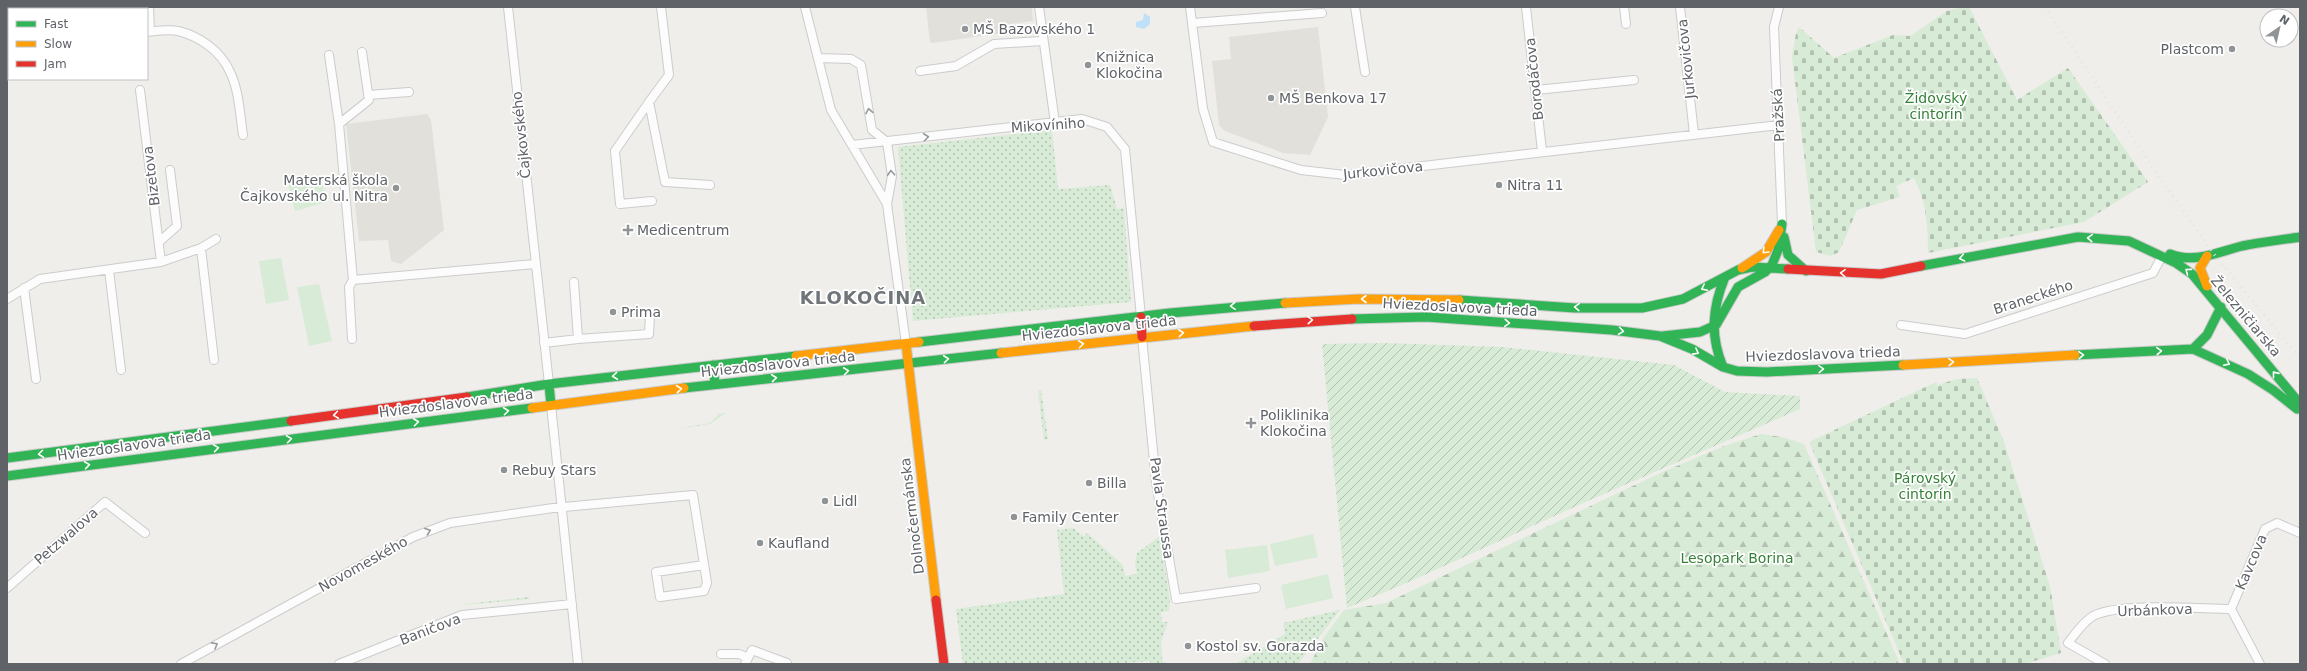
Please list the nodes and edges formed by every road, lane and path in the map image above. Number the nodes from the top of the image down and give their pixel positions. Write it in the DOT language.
graph roads {
  1 [pos="149,7"];
  2 [pos="508,7"];
  3 [pos="661,7"];
  4 [pos="805,7"];
  5 [pos="1039,7"];
  6 [pos="1190,7"];
  7 [pos="1355,7"];
  8 [pos="1526,7"];
  9 [pos="1624,7"];
  10 [pos="1680,7"];
  11 [pos="1779,7"];
  12 [pos="1322,13"];
  13 [pos="1193,23"];
  14 [pos="1626,24"];
  15 [pos="148,32"];
  16 [pos="1042,41"];
  17 [pos="362,52"];
  18 [pos="329,55"];
  19 [pos="819,58"];
  20 [pos="920,71"];
  21 [pos="1365,72"];
  22 [pos="1634,80"];
  23 [pos="140,90"];
  24 [pos="1536,90"];
  25 [pos="408,92"];
  26 [pos="368,95"];
  27 [pos="649,102"];
  28 [pos="1055,123"];
  29 [pos="339,124"];
  30 [pos="1779,126"];
  31 [pos="1694,134"];
  32 [pos="243,136"];
  33 [pos="888,142"];
  34 [pos="852,145"];
  35 [pos="1542,151"];
  36 [pos="170,170"];
  37 [pos="710,185"];
  38 [pos="652,201"];
  39 [pos="887,204"];
  40 [pos="1782,224"];
  41 [pos="2300,237"];
  42 [pos="216,239"];
  43 [pos="2129,241"];
  44 [pos="158,242"];
  45 [pos="201,248"];
  46 [pos="2162,256"];
  47 [pos="2207,256"];
  48 [pos="161,262"];
  49 [pos="535,264"];
  50 [pos="1771,267"];
  51 [pos="109,270"];
  52 [pos="1738,270"];
  53 [pos="1806,271"];
  54 [pos="1725,278"];
  55 [pos="354,280"];
  56 [pos="574,282"];
  57 [pos="24,288"];
  58 [pos="2210,292"];
  59 [pos="7,299"];
  60 [pos="2221,306"];
  61 [pos="650,315"];
  62 [pos="1141,317"];
  63 [pos="1901,325"];
  64 [pos="1713,327"];
  65 [pos="1660,336"];
  66 [pos="1142,337"];
  67 [pos="352,339"];
  68 [pos="578,339"];
  69 [pos="544,344"];
  70 [pos="906,344"];
  71 [pos="2193,349"];
  72 [pos="214,360"];
  73 [pos="713,364"];
  74 [pos="908,364"];
  75 [pos="1723,367"];
  76 [pos="121,370"];
  77 [pos="36,379"];
  78 [pos="549,384"];
  79 [pos="715,384"];
  80 [pos="2300,404"];
  81 [pos="551,405"];
  82 [pos="2300,412"];
  83 [pos="7,458"];
  84 [pos="7,476"];
  85 [pos="561,507"];
  86 [pos="144,533"];
  87 [pos="2300,533"];
  88 [pos="704,565"];
  89 [pos="7,588"];
  90 [pos="1256,588"];
  91 [pos="572,604"];
  92 [pos="2231,609"];
  93 [pos="721,654"];
  94 [pos="747,661"];
  95 [pos="787,663"];
  96 [pos="181,664"];
  97 [pos="339,664"];
  98 [pos="578,664"];
  99 [pos="944,664"];
  100 [pos="2105,664"];
  101 [pos="2260,664"];
  1 -- 15 [label="street"];
  2 -- 49 [label="street, Čajkovského"];
  3 -- 27 [label="street"];
  4 -- 19 [label="street"];
  5 -- 16 [label="street"];
  6 -- 13 [label="street, Jurkovičova"];
  7 -- 21 [label="street"];
  8 -- 24 [label="street, Borodáčova"];
  9 -- 14 [label="street"];
  10 -- 31 [label="street, Jurkovičova"];
  11 -- 30 [label="street, Pražská"];
  12 -- 13 [label="street"];
  13 -- 35 [label="street, Jurkovičova"];
  15 -- 32 [label="street"];
  16 -- 20 [label="street"];
  16 -- 28 [label="street"];
  17 -- 26 [label="street"];
  18 -- 29 [label="street"];
  33 -- 19 [label="street, one-way"];
  19 -- 34 [label="street"];
  22 -- 24 [label="street"];
  23 -- 44 [label="street, Bizetova"];
  24 -- 35 [label="street, Borodáčova"];
  25 -- 26 [label="street"];
  26 -- 29 [label="street"];
  27 -- 37 [label="street"];
  27 -- 38 [label="street"];
  33 -- 28 [label="street, Mikovíniho, one-way"];
  28 -- 62 [label="street, Mikovíniho"];
  29 -- 55 [label="street"];
  30 -- 31 [label="street, Jurkovičova"];
  30 -- 40 [label="street, Pražská"];
  31 -- 35 [label="street, Jurkovičova"];
  33 -- 34 [label="street, Mikovíniho"];
  39 -- 33 [label="street, one-way"];
  34 -- 39 [label="street"];
  36 -- 44 [label="street"];
  39 -- 70 [label="street"];
  40 -- 50 [label="street"];
  40 -- 52 [label="street, one-way"];
  40 -- 53 [label="street"];
  41 -- 47 [label="street"];
  42 -- 45 [label="street"];
  43 -- 46 [label="street, Hviezdoslavova trieda"];
  43 -- 47 [label="street"];
  43 -- 53 [label="street, Hviezdoslavova trieda, one-way"];
  44 -- 48 [label="street, Bizetova"];
  45 -- 48 [label="street"];
  45 -- 72 [label="street"];
  58 -- 46 [label="street, Železničiarska, one-way"];
  46 -- 63 [label="street, Braneckého"];
  47 -- 58 [label="street"];
  48 -- 51 [label="street"];
  49 -- 55 [label="street"];
  49 -- 69 [label="street, Čajkovského"];
  50 -- 52 [label="street, Hviezdoslavova trieda"];
  50 -- 53 [label="street, Hviezdoslavova trieda"];
  50 -- 64 [label="street"];
  51 -- 57 [label="street"];
  51 -- 76 [label="street"];
  52 -- 54 [label="street, Hviezdoslavova trieda"];
  54 -- 62 [label="street, Hviezdoslavova trieda, one-way"];
  54 -- 64 [label="street"];
  55 -- 67 [label="street"];
  56 -- 68 [label="street"];
  57 -- 59 [label="street"];
  57 -- 77 [label="street"];
  58 -- 60 [label="street, Železničiarska"];
  60 -- 71 [label="street"];
  80 -- 60 [label="street, Železničiarska, one-way"];
  61 -- 68 [label="street"];
  62 -- 66 [label="street"];
  62 -- 70 [label="street, Hviezdoslavova trieda"];
  64 -- 65 [label="street"];
  64 -- 75 [label="street"];
  66 -- 65 [label="street, Hviezdoslavova trieda, one-way"];
  65 -- 75 [label="street, Hviezdoslavova trieda, one-way"];
  74 -- 66 [label="street, Hviezdoslavova trieda, one-way"];
  66 -- 90 [label="street, Pavla Straussa"];
  68 -- 69 [label="street"];
  69 -- 78 [label="street, Čajkovského"];
  70 -- 73 [label="street, Hviezdoslavova trieda"];
  70 -- 74 [label="street, Dolnočermánska"];
  75 -- 71 [label="street, Hviezdoslavova trieda, one-way"];
  71 -- 82 [label="street, one-way"];
  73 -- 78 [label="street, Hviezdoslavova trieda, one-way"];
  73 -- 79 [label="street"];
  79 -- 74 [label="street, Hviezdoslavova trieda, one-way"];
  74 -- 99 [label="street, Dolnočermánska"];
  78 -- 81 [label="street"];
  78 -- 83 [label="street, Hviezdoslavova trieda, one-way"];
  81 -- 79 [label="street, Hviezdoslavova trieda, one-way"];
  84 -- 81 [label="street, Hviezdoslavova trieda, one-way"];
  81 -- 85 [label="street"];
  85 -- 88 [label="street, Novomeského"];
  85 -- 91 [label="street"];
  96 -- 85 [label="street, Novomeského, one-way"];
  86 -- 89 [label="street, Petzwalova"];
  87 -- 92 [label="street, Kavcova"];
  88 -- 88 [label="street"];
  91 -- 97 [label="street, Baničova"];
  91 -- 98 [label="street"];
  92 -- 100 [label="street, Urbánkova"];
  92 -- 101 [label="street"];
  93 -- 94 [label="street"];
  94 -- 95 [label="street"];
}
